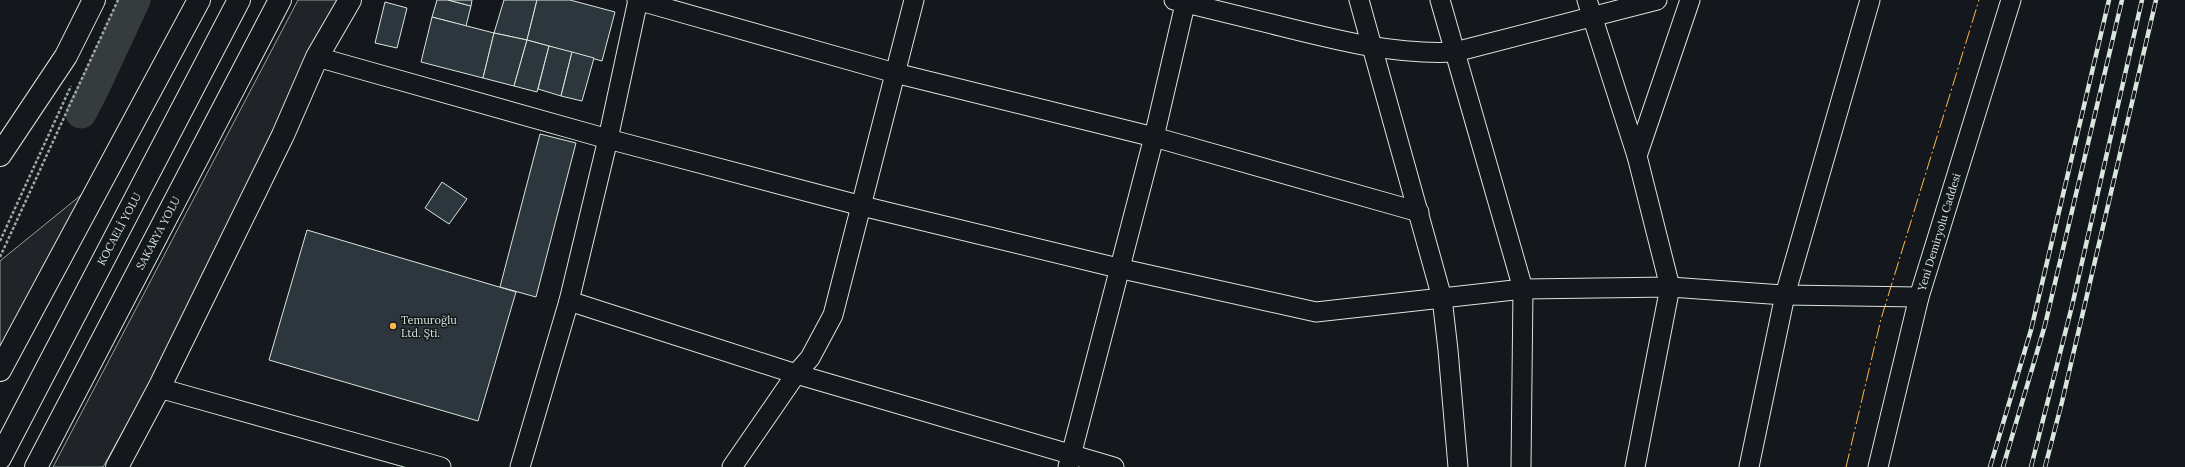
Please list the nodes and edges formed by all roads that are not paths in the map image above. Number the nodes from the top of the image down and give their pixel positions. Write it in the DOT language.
graph roads {
  1 [pos="84,0"];
  2 [pos="94,0"];
  3 [pos="199,0"];
  4 [pos="239,0"];
  5 [pos="280,0"];
  6 [pos="350,0"];
  7 [pos="638,0"];
  8 [pos="914,0"];
  9 [pos="1359,0"];
  10 [pos="1440,0"];
  11 [pos="1657,0"];
  12 [pos="1690,0"];
  13 [pos="1870,0"];
  14 [pos="2011,0"];
  15 [pos="1182,1"];
  16 [pos="1590,9"];
  17 [pos="1373,46"];
  18 [pos="1455,52"];
  19 [pos="317,57"];
  20 [pos="895,72"];
  21 [pos="1154,137"];
  22 [pos="0,138"];
  23 [pos="608,139"];
  24 [pos="0,156"];
  25 [pos="1637,156"];
  26 [pos="862,206"];
  27 [pos="1419,212"];
  28 [pos="1118,268"];
  29 [pos="1670,287"];
  30 [pos="1523,289"];
  31 [pos="1785,295"];
  32 [pos="1919,297"];
  33 [pos="1442,298"];
  34 [pos="569,301"];
  35 [pos="2,364"];
  36 [pos="796,374"];
  37 [pos="159,388"];
  38 [pos="0,458"];
  39 [pos="1069,460"];
  40 [pos="36,467"];
  41 [pos="117,467"];
  42 [pos="441,467"];
  43 [pos="520,467"];
  44 [pos="732,467"];
  45 [pos="1114,467"];
  46 [pos="1458,467"];
  47 [pos="1521,467"];
  48 [pos="1635,467"];
  49 [pos="1748,467"];
  50 [pos="1878,467"];
  1 -- 22 [label="main road"];
  2 -- 24 [label="main road"];
  3 -- 35 [label="main road"];
  4 -- 38 [label="main road, KOCAELİ YOLU"];
  5 -- 40 [label="main road, SAKARYA YOLU"];
  6 -- 19 [label="main road"];
  7 -- 20 [label="street"];
  7 -- 23 [label="street"];
  8 -- 20 [label="street"];
  9 -- 17 [label="street"];
  10 -- 18 [label="street"];
  11 -- 16 [label="street"];
  12 -- 25 [label="street"];
  13 -- 31 [label="street"];
  14 -- 32 [label="street, Yeni Demiryolu Caddesi"];
  15 -- 17 [label="street"];
  15 -- 21 [label="street"];
  16 -- 18 [label="street"];
  16 -- 25 [label="street"];
  17 -- 18 [label="street"];
  17 -- 27 [label="street"];
  18 -- 30 [label="street"];
  19 -- 23 [label="street"];
  19 -- 37 [label="main road"];
  20 -- 21 [label="street"];
  20 -- 26 [label="street"];
  21 -- 27 [label="street"];
  21 -- 28 [label="street"];
  23 -- 26 [label="street"];
  23 -- 34 [label="street"];
  25 -- 29 [label="street"];
  26 -- 28 [label="street"];
  26 -- 36 [label="street"];
  27 -- 33 [label="street"];
  28 -- 33 [label="street"];
  28 -- 39 [label="street"];
  29 -- 30 [label="street"];
  29 -- 31 [label="street"];
  29 -- 48 [label="street"];
  30 -- 33 [label="street"];
  30 -- 47 [label="street"];
  31 -- 32 [label="street"];
  31 -- 49 [label="street"];
  32 -- 50 [label="street, Yeni Demiryolu Caddesi"];
  33 -- 46 [label="street"];
  34 -- 36 [label="street"];
  34 -- 43 [label="street"];
  36 -- 39 [label="street"];
  36 -- 44 [label="street"];
  37 -- 41 [label="main road"];
  37 -- 42 [label="street"];
  39 -- 45 [label="street"];
}
